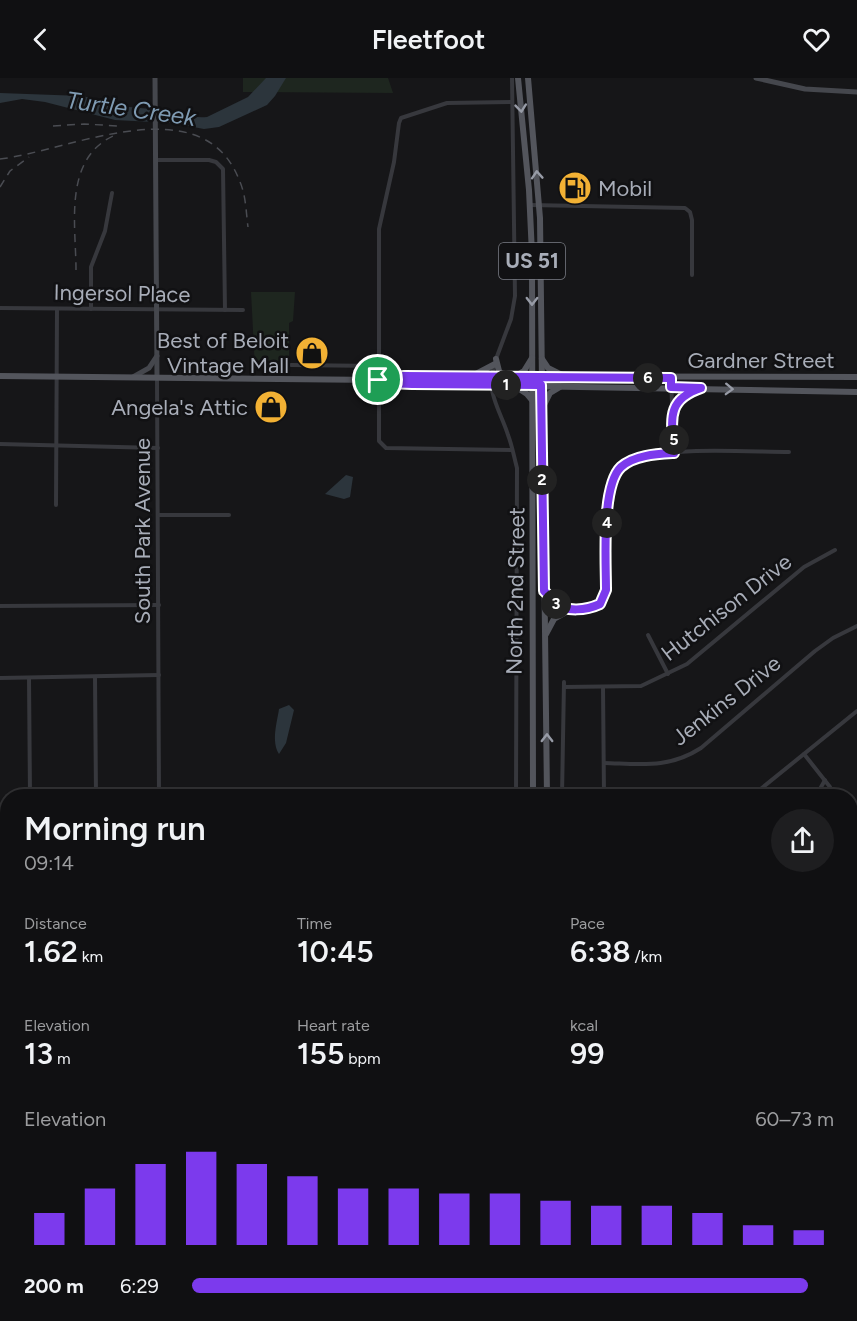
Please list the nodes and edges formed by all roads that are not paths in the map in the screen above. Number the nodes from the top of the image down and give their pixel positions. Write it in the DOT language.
graph roads {
  1 [pos="155,78"];
  2 [pos="512,78"];
  3 [pos="518,78"];
  4 [pos="528,78"];
  5 [pos="756,78"];
  6 [pos="856,94"];
  7 [pos="512,102"];
  8 [pos="156,160"];
  9 [pos="112,193"];
  10 [pos="539,204"];
  11 [pos="530,205"];
  12 [pos="692,275"];
  13 [pos="0,308"];
  14 [pos="57,309"];
  15 [pos="91,309"];
  16 [pos="158,309"];
  17 [pos="225,310"];
  18 [pos="243,310"];
  19 [pos="157,355"];
  20 [pos="532,357"];
  21 [pos="541,359"];
  22 [pos="495,361"];
  23 [pos="291,365"];
  24 [pos="379,366"];
  25 [pos="0,376"];
  26 [pos="56,376"];
  27 [pos="472,376"];
  28 [pos="490,376"];
  29 [pos="133,377"];
  30 [pos="505,377"];
  31 [pos="515,377"];
  32 [pos="533,377"];
  33 [pos="541,377"];
  34 [pos="568,377"];
  35 [pos="857,377"];
  36 [pos="157,378"];
  37 [pos="671,378"];
  38 [pos="378,380"];
  39 [pos="490,385"];
  40 [pos="515,385"];
  41 [pos="533,385"];
  42 [pos="541,385"];
  43 [pos="564,386"];
  44 [pos="671,387"];
  45 [pos="701,388"];
  46 [pos="857,392"];
  47 [pos="533,402"];
  48 [pos="542,409"];
  49 [pos="672,412"];
  50 [pos="0,444"];
  51 [pos="55,445"];
  52 [pos="158,448"];
  53 [pos="512,450"];
  54 [pos="789,452"];
  55 [pos="674,453"];
  56 [pos="56,505"];
  57 [pos="159,515"];
  58 [pos="229,515"];
  59 [pos="835,550"];
  60 [pos="544,591"];
  61 [pos="159,605"];
  62 [pos="0,606"];
  63 [pos="570,610"];
  64 [pos="857,626"];
  65 [pos="545,634"];
  66 [pos="648,635"];
  67 [pos="668,674"];
  68 [pos="159,675"];
  69 [pos="95,677"];
  70 [pos="0,678"];
  71 [pos="29,678"];
  72 [pos="603,687"];
  73 [pos="857,711"];
  74 [pos="804,754"];
  75 [pos="604,763"];
  76 [pos="825,780"];
  77 [pos="30,789"];
  78 [pos="96,789"];
  79 [pos="159,789"];
  80 [pos="516,789"];
  81 [pos="533,789"];
  82 [pos="547,789"];
  83 [pos="562,789"];
  84 [pos="604,789"];
  85 [pos="761,789"];
  86 [pos="820,789"];
  87 [pos="831,789"];
  1 -- 8 [label="street, South Park Avenue"];
  2 -- 7 [label="street"];
  3 -- 11 [label="main road, US 51, one-way"];
  10 -- 4 [label="main road, US 51, one-way"];
  5 -- 6 [label="street"];
  7 -- 22 [label="street"];
  7 -- 24 [label="street"];
  8 -- 16 [label="street, South Park Avenue"];
  8 -- 17 [label="street"];
  9 -- 15 [label="street"];
  10 -- 11 [label="street"];
  10 -- 12 [label="street"];
  10 -- 21 [label="main road, US 51"];
  11 -- 20 [label="main road, US 51, one-way"];
  13 -- 14 [label="street, Ingersol Place"];
  14 -- 15 [label="street, Ingersol Place"];
  14 -- 26 [label="street"];
  15 -- 16 [label="street, Ingersol Place"];
  16 -- 17 [label="street, Ingersol Place"];
  16 -- 19 [label="street, South Park Avenue"];
  17 -- 18 [label="street, Ingersol Place"];
  19 -- 29 [label="street"];
  19 -- 36 [label="street, South Park Avenue"];
  20 -- 31 [label="main road"];
  20 -- 32 [label="main road, US 51"];
  21 -- 33 [label="main road, North 2nd Street"];
  21 -- 34 [label="main road"];
  22 -- 27 [label="main road"];
  22 -- 28 [label="street"];
  22 -- 30 [label="main road"];
  23 -- 24 [label="street"];
  24 -- 38 [label="street"];
  25 -- 26 [label="main road, Gardner Street"];
  26 -- 29 [label="main road, Gardner Street"];
  26 -- 51 [label="street"];
  27 -- 28 [label="main road, Gardner Street"];
  27 -- 38 [label="main road, Gardner Street"];
  28 -- 30 [label="main road, Gardner Street"];
  28 -- 39 [label="street"];
  29 -- 36 [label="main road, Gardner Street"];
  30 -- 31 [label="main road, Gardner Street"];
  31 -- 32 [label="main road, Gardner Street"];
  32 -- 33 [label="main road, Gardner Street"];
  32 -- 41 [label="main road, US 51"];
  33 -- 34 [label="main road, Gardner Street"];
  33 -- 42 [label="main road, North 2nd Street"];
  34 -- 37 [label="main road, Gardner Street"];
  35 -- 37 [label="main road, Gardner Street"];
  36 -- 38 [label="main road, Gardner Street"];
  36 -- 52 [label="street, South Park Avenue"];
  37 -- 44 [label="street"];
  38 -- 39 [label="main road, Gardner Street"];
  38 -- 53 [label="street"];
  39 -- 40 [label="main road, Gardner Street"];
  39 -- 53 [label="street"];
  40 -- 41 [label="main road, Gardner Street"];
  40 -- 47 [label="main road"];
  41 -- 42 [label="main road, Gardner Street"];
  41 -- 47 [label="main road, North 2nd Street"];
  42 -- 43 [label="main road, Gardner Street"];
  42 -- 48 [label="main road, North 2nd Street"];
  43 -- 44 [label="main road, Gardner Street"];
  43 -- 48 [label="main road"];
  44 -- 45 [label="main road, Gardner Street"];
  44 -- 49 [label="street"];
  45 -- 46 [label="main road, Gardner Street, one-way"];
  45 -- 49 [label="main road"];
  47 -- 81 [label="main road, North 2nd Street"];
  48 -- 60 [label="main road, North 2nd Street"];
  49 -- 55 [label="street"];
  50 -- 51 [label="street"];
  51 -- 52 [label="street"];
  51 -- 56 [label="street"];
  52 -- 57 [label="street, South Park Avenue"];
  53 -- 80 [label="street"];
  54 -- 55 [label="street"];
  55 -- 63 [label="street"];
  57 -- 58 [label="street"];
  57 -- 61 [label="street, South Park Avenue"];
  59 -- 67 [label="street, Hutchison Drive"];
  60 -- 63 [label="main road"];
  60 -- 65 [label="main road, North 2nd Street"];
  61 -- 62 [label="street"];
  61 -- 68 [label="street, South Park Avenue"];
  63 -- 65 [label="main road"];
  64 -- 75 [label="street, Jenkins Drive"];
  82 -- 65 [label="main road, North 2nd Street, one-way"];
  66 -- 67 [label="street"];
  67 -- 72 [label="street, Hutchison Drive"];
  68 -- 69 [label="street"];
  68 -- 79 [label="street, South Park Avenue"];
  69 -- 71 [label="street"];
  69 -- 78 [label="street"];
  70 -- 71 [label="street"];
  71 -- 77 [label="street"];
  72 -- 75 [label="street"];
  72 -- 83 [label="street, Hutchison Drive"];
  73 -- 74 [label="street"];
  74 -- 76 [label="street"];
  74 -- 85 [label="street"];
  75 -- 84 [label="street"];
  76 -- 86 [label="street"];
  76 -- 87 [label="street"];
}
